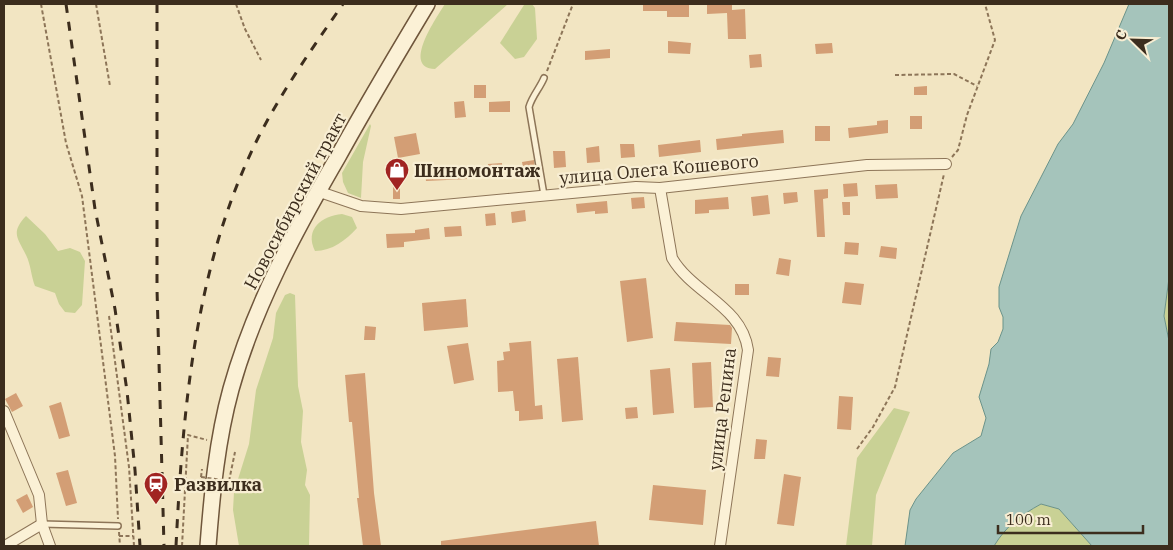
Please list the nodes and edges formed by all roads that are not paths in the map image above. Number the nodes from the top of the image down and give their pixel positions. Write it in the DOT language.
graph roads {
  1 [pos="426,4"];
  2 [pos="544,78"];
  3 [pos="946,164"];
  4 [pos="660,188"];
  5 [pos="318,191"];
  6 [pos="544,196"];
  7 [pos="4,411"];
  8 [pos="42,524"];
  9 [pos="118,526"];
  10 [pos="5,546"];
  11 [pos="50,546"];
  12 [pos="208,546"];
  13 [pos="720,546"];
  1 -- 5 [label="main road, Новосибирский тракт"];
  2 -- 6 [label="lane"];
  3 -- 4 [label="street, улица Олега Кошевого"];
  4 -- 6 [label="street, улица Олега Кошевого"];
  4 -- 13 [label="street, улица Репина"];
  5 -- 6 [label="street, улица Олега Кошевого"];
  5 -- 12 [label="main road, Новосибирский тракт"];
  7 -- 8 [label="street"];
  8 -- 9 [label="lane"];
  8 -- 10 [label="street"];
  8 -- 11 [label="street"];
}
